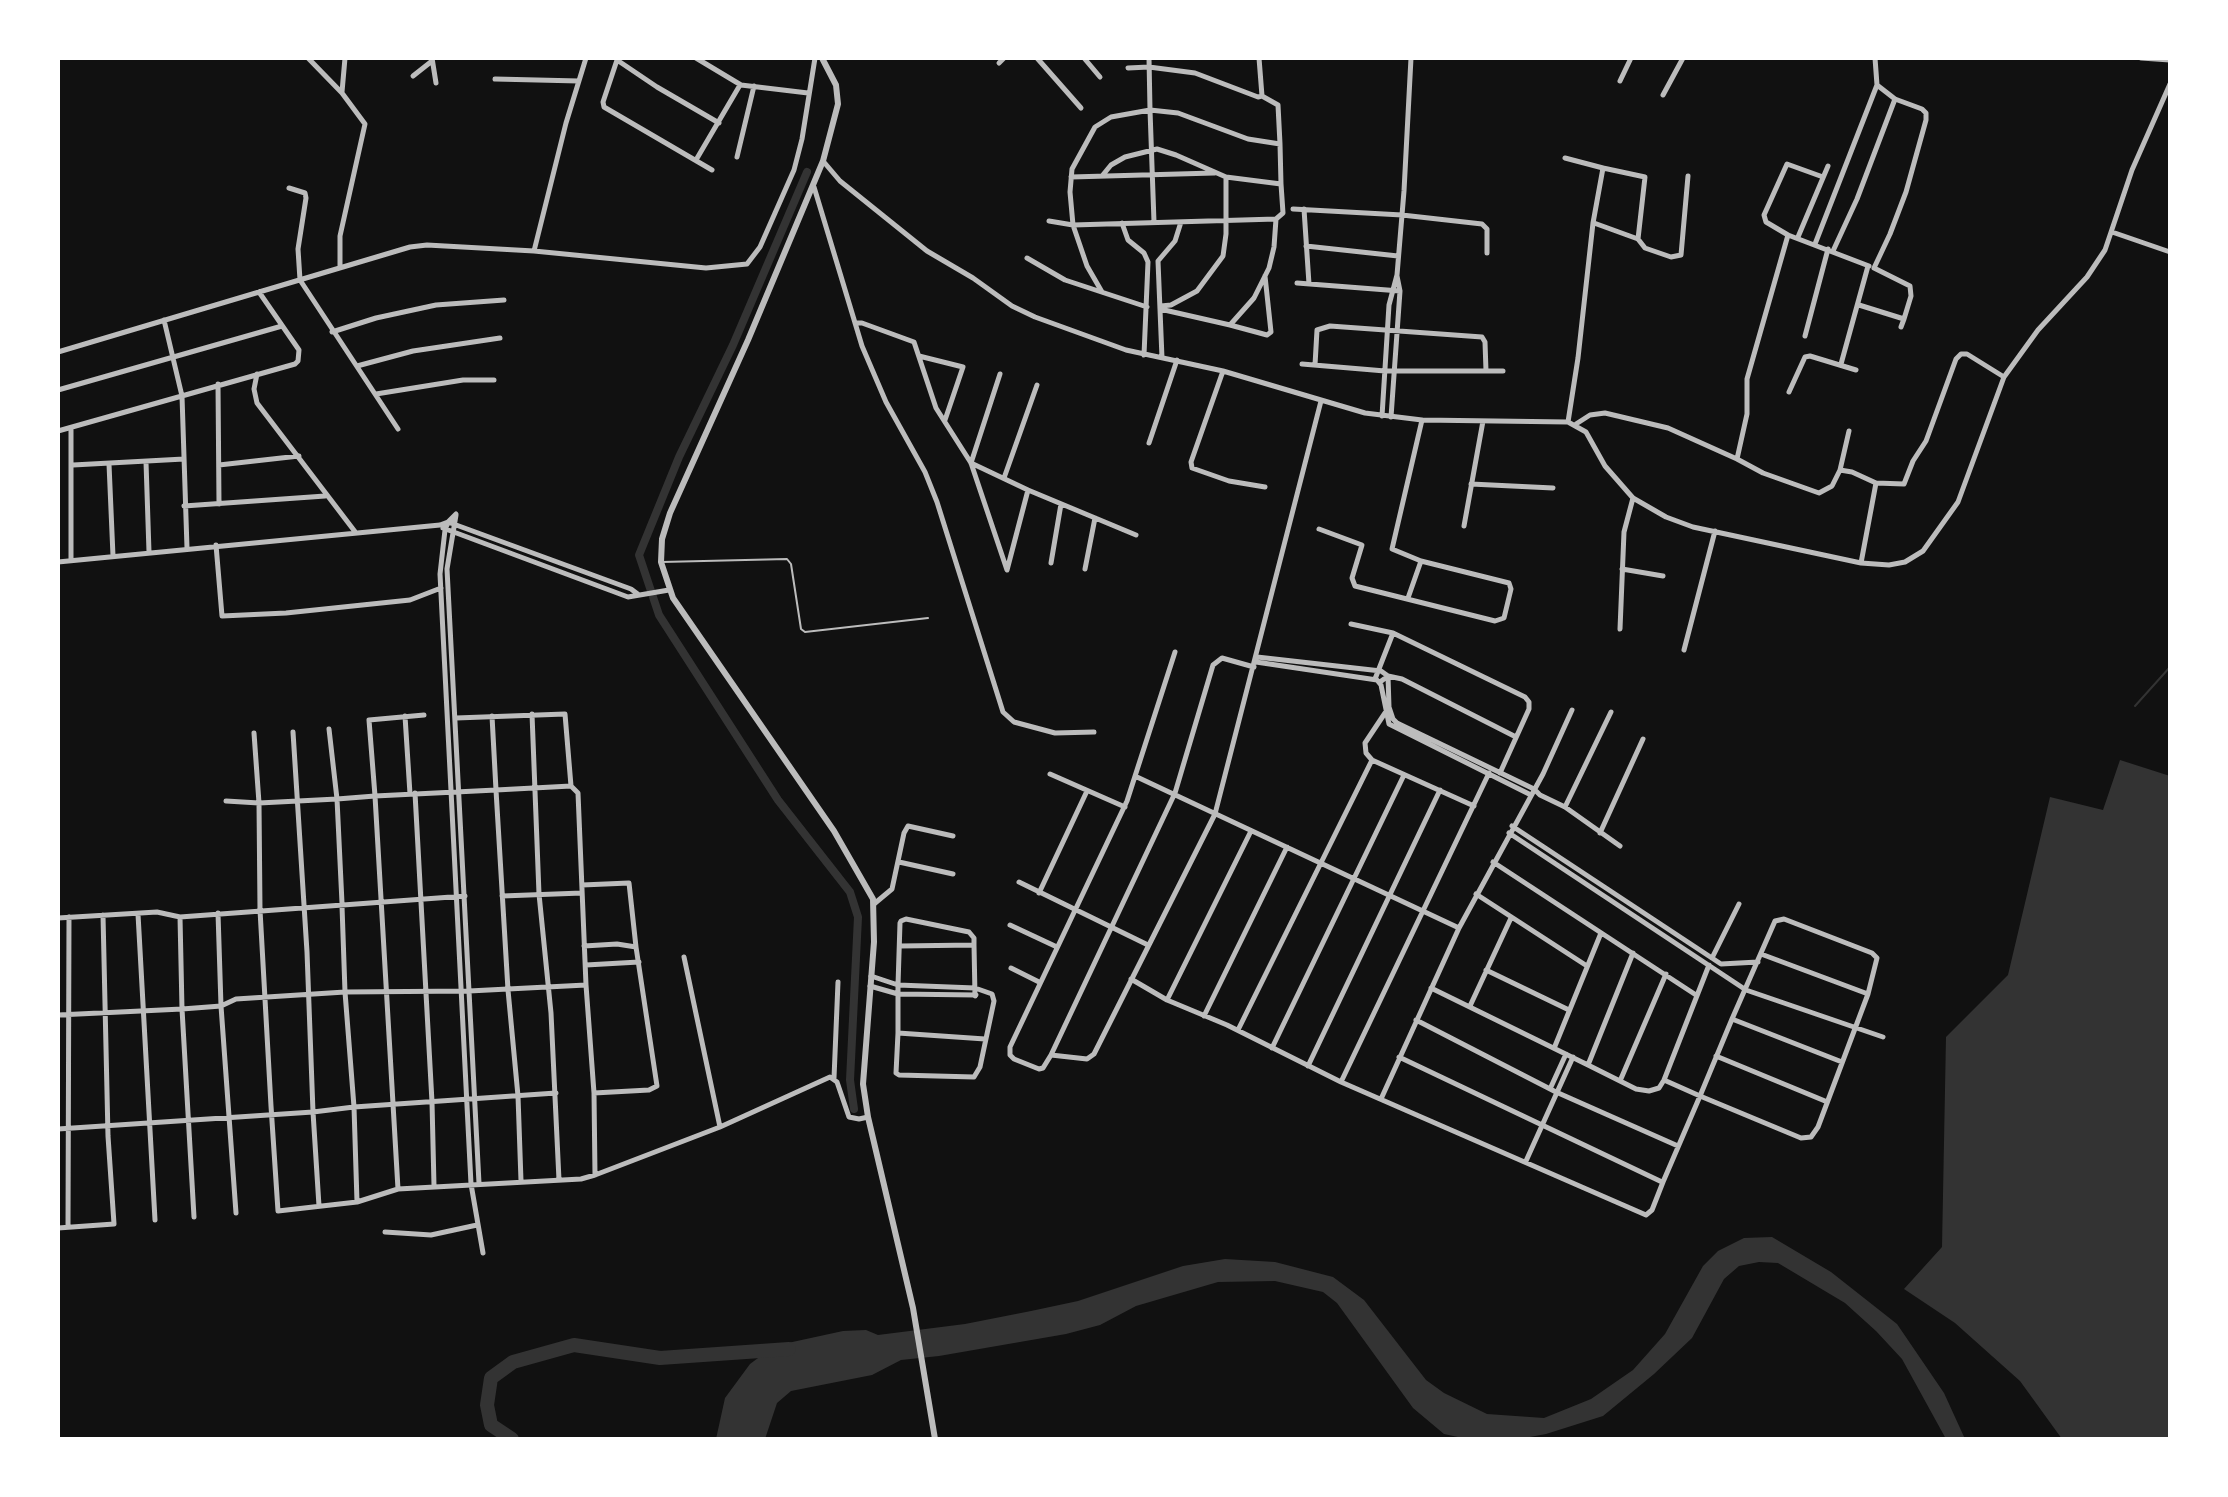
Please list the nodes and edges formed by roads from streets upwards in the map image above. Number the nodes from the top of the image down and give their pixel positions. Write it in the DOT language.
graph roads {
  1 [pos="308,58"];
  2 [pos="345,58"];
  3 [pos="586,58"];
  4 [pos="696,58"];
  5 [pos="815,58"];
  6 [pos="822,58"];
  7 [pos="1037,58"];
  8 [pos="1084,58"];
  9 [pos="1149,58"];
  10 [pos="1259,58"];
  11 [pos="1411,58"];
  12 [pos="1631,58"];
  13 [pos="1683,58"];
  14 [pos="1875,58"];
  15 [pos="2141,58"];
  16 [pos="617,59"];
  17 [pos="432,60"];
  18 [pos="2170,60"];
  19 [pos="1149,67"];
  20 [pos="1128,68"];
  21 [pos="413,76"];
  22 [pos="1100,77"];
  23 [pos="495,79"];
  24 [pos="579,81"];
  25 [pos="1620,81"];
  26 [pos="436,83"];
  27 [pos="741,85"];
  28 [pos="1877,85"];
  29 [pos="754,86"];
  30 [pos="2169,89"];
  31 [pos="342,93"];
  32 [pos="808,93"];
  33 [pos="1663,95"];
  34 [pos="1262,96"];
  35 [pos="1895,99"];
  36 [pos="1081,108"];
  37 [pos="1150,110"];
  38 [pos="719,123"];
  39 [pos="1280,144"];
  40 [pos="1150,149"];
  41 [pos="737,157"];
  42 [pos="1565,158"];
  43 [pos="696,160"];
  44 [pos="823,161"];
  45 [pos="1828,166"];
  46 [pos="1603,168"];
  47 [pos="712,170"];
  48 [pos="1215,173"];
  49 [pos="1152,175"];
  50 [pos="1102,176"];
  51 [pos="1688,176"];
  52 [pos="1071,177"];
  53 [pos="1226,177"];
  54 [pos="1823,177"];
  55 [pos="1281,184"];
  56 [pos="814,187"];
  57 [pos="289,188"];
  58 [pos="1293,209"];
  59 [pos="1304,209"];
  60 [pos="1402,215"];
  61 [pos="1276,219"];
  62 [pos="1225,220"];
  63 [pos="1049,221"];
  64 [pos="1154,222"];
  65 [pos="1181,222"];
  66 [pos="1122,223"];
  67 [pos="1593,223"];
  68 [pos="1073,225"];
  69 [pos="2112,232"];
  70 [pos="1788,235"];
  71 [pos="1798,237"];
  72 [pos="1638,239"];
  73 [pos="1815,244"];
  74 [pos="1306,246"];
  75 [pos="1831,250"];
  76 [pos="534,251"];
  77 [pos="2170,252"];
  78 [pos="1487,253"];
  79 [pos="1398,256"];
  80 [pos="1027,258"];
  81 [pos="1871,267"];
  82 [pos="340,268"];
  83 [pos="1265,275"];
  84 [pos="1397,275"];
  85 [pos="300,280"];
  86 [pos="1297,283"];
  87 [pos="1309,284"];
  88 [pos="1400,291"];
  89 [pos="259,292"];
  90 [pos="1102,292"];
  91 [pos="1391,292"];
  92 [pos="504,300"];
  93 [pos="1859,305"];
  94 [pos="1147,307"];
  95 [pos="1160,308"];
  96 [pos="1904,319"];
  97 [pos="164,320"];
  98 [pos="855,323"];
  99 [pos="1230,325"];
  100 [pos="282,326"];
  101 [pos="1901,327"];
  102 [pos="1387,331"];
  103 [pos="332,332"];
  104 [pos="1397,332"];
  105 [pos="1805,336"];
  106 [pos="500,338"];
  107 [pos="58,352"];
  108 [pos="918,355"];
  109 [pos="1144,355"];
  110 [pos="172,358"];
  111 [pos="1162,358"];
  112 [pos="1177,360"];
  113 [pos="1302,364"];
  114 [pos="1841,364"];
  115 [pos="1315,365"];
  116 [pos="357,366"];
  117 [pos="1856,370"];
  118 [pos="1223,371"];
  119 [pos="1385,371"];
  120 [pos="1486,371"];
  121 [pos="1503,371"];
  122 [pos="1394,372"];
  123 [pos="257,374"];
  124 [pos="1000,374"];
  125 [pos="2004,377"];
  126 [pos="494,380"];
  127 [pos="218,384"];
  128 [pos="1037,385"];
  129 [pos="58,390"];
  130 [pos="1789,392"];
  131 [pos="376,394"];
  132 [pos="182,396"];
  133 [pos="1321,401"];
  134 [pos="1382,416"];
  135 [pos="1391,417"];
  136 [pos="1422,420"];
  137 [pos="945,421"];
  138 [pos="1483,421"];
  139 [pos="1568,422"];
  140 [pos="1575,425"];
  141 [pos="71,428"];
  142 [pos="398,429"];
  143 [pos="58,431"];
  144 [pos="1849,431"];
  145 [pos="1149,443"];
  146 [pos="299,456"];
  147 [pos="184,459"];
  148 [pos="1737,459"];
  149 [pos="146,462"];
  150 [pos="971,463"];
  151 [pos="109,464"];
  152 [pos="72,465"];
  153 [pos="219,465"];
  154 [pos="1840,470"];
  155 [pos="1004,478"];
  156 [pos="1876,483"];
  157 [pos="1471,484"];
  158 [pos="1265,487"];
  159 [pos="1553,488"];
  160 [pos="1028,490"];
  161 [pos="326,496"];
  162 [pos="1633,498"];
  163 [pos="219,504"];
  164 [pos="1061,504"];
  165 [pos="184,506"];
  166 [pos="1095,518"];
  167 [pos="448,522"];
  168 [pos="456,523"];
  169 [pos="440,525"];
  170 [pos="1464,526"];
  171 [pos="1319,529"];
  172 [pos="445,530"];
  173 [pos="1715,531"];
  174 [pos="454,532"];
  175 [pos="356,533"];
  176 [pos="1136,535"];
  177 [pos="216,545"];
  178 [pos="187,548"];
  179 [pos="149,552"];
  180 [pos="113,556"];
  181 [pos="71,560"];
  182 [pos="1421,561"];
  183 [pos="58,562"];
  184 [pos="1051,563"];
  185 [pos="1861,563"];
  186 [pos="1085,569"];
  187 [pos="1622,569"];
  188 [pos="1663,576"];
  189 [pos="441,588"];
  190 [pos="669,590"];
  191 [pos="641,595"];
  192 [pos="1408,598"];
  193 [pos="1351,624"];
  194 [pos="1620,629"];
  195 [pos="1393,633"];
  196 [pos="1684,650"];
  197 [pos="1175,652"];
  198 [pos="1256,662"];
  199 [pos="1377,669"];
  200 [pos="1388,676"];
  201 [pos="1377,681"];
  202 [pos="1572,710"];
  203 [pos="1611,712"];
  204 [pos="1385,713"];
  205 [pos="532,714"];
  206 [pos="424,715"];
  207 [pos="405,716"];
  208 [pos="492,716"];
  209 [pos="456,718"];
  210 [pos="329,729"];
  211 [pos="293,732"];
  212 [pos="1094,732"];
  213 [pos="254,733"];
  214 [pos="1516,737"];
  215 [pos="1643,739"];
  216 [pos="1372,760"];
  217 [pos="1489,773"];
  218 [pos="1500,773"];
  219 [pos="1050,774"];
  220 [pos="1404,775"];
  221 [pos="1137,777"];
  222 [pos="571,786"];
  223 [pos="534,788"];
  224 [pos="1534,789"];
  225 [pos="496,790"];
  226 [pos="1440,790"];
  227 [pos="1087,791"];
  228 [pos="450,792"];
  229 [pos="460,792"];
  230 [pos="413,793"];
  231 [pos="1175,793"];
  232 [pos="1530,795"];
  233 [pos="1540,795"];
  234 [pos="375,796"];
  235 [pos="337,799"];
  236 [pos="226,801"];
  237 [pos="298,802"];
  238 [pos="259,803"];
  239 [pos="1474,806"];
  240 [pos="1125,807"];
  241 [pos="1565,807"];
  242 [pos="1215,814"];
  243 [pos="1511,830"];
  244 [pos="1251,831"];
  245 [pos="1600,833"];
  246 [pos="953,836"];
  247 [pos="1620,846"];
  248 [pos="1287,847"];
  249 [pos="899,862"];
  250 [pos="1319,862"];
  251 [pos="1493,862"];
  252 [pos="953,874"];
  253 [pos="1355,879"];
  254 [pos="1019,882"];
  255 [pos="582,889"];
  256 [pos="1039,893"];
  257 [pos="539,894"];
  258 [pos="1389,894"];
  259 [pos="1476,894"];
  260 [pos="457,896"];
  261 [pos="465,896"];
  262 [pos="502,896"];
  263 [pos="421,899"];
  264 [pos="382,901"];
  265 [pos="874,904"];
  266 [pos="1739,904"];
  267 [pos="342,905"];
  268 [pos="304,908"];
  269 [pos="260,910"];
  270 [pos="1075,910"];
  271 [pos="1424,912"];
  272 [pos="218,913"];
  273 [pos="138,914"];
  274 [pos="103,915"];
  275 [pos="69,917"];
  276 [pos="180,917"];
  277 [pos="58,918"];
  278 [pos="1511,918"];
  279 [pos="1010,925"];
  280 [pos="1111,928"];
  281 [pos="1459,928"];
  282 [pos="1601,933"];
  283 [pos="974,945"];
  284 [pos="1148,945"];
  285 [pos="584,946"];
  286 [pos="900,946"];
  287 [pos="636,947"];
  288 [pos="1057,947"];
  289 [pos="1633,953"];
  290 [pos="1761,954"];
  291 [pos="684,957"];
  292 [pos="1712,958"];
  293 [pos="639,962"];
  294 [pos="1758,962"];
  295 [pos="586,965"];
  296 [pos="1709,965"];
  297 [pos="1587,966"];
  298 [pos="1011,968"];
  299 [pos="1486,970"];
  300 [pos="1666,974"];
  301 [pos="871,976"];
  302 [pos="1131,979"];
  303 [pos="838,982"];
  304 [pos="1039,982"];
  305 [pos="586,985"];
  306 [pos="898,985"];
  307 [pos="870,986"];
  308 [pos="549,988"];
  309 [pos="975,988"];
  310 [pos="1431,988"];
  311 [pos="508,990"];
  312 [pos="1746,990"];
  313 [pos="387,991"];
  314 [pos="461,991"];
  315 [pos="469,991"];
  316 [pos="345,992"];
  317 [pos="426,992"];
  318 [pos="984,992"];
  319 [pos="898,994"];
  320 [pos="1868,994"];
  321 [pos="1696,995"];
  322 [pos="308,996"];
  323 [pos="975,996"];
  324 [pos="267,997"];
  325 [pos="1167,1000"];
  326 [pos="221,1006"];
  327 [pos="1470,1006"];
  328 [pos="182,1009"];
  329 [pos="1569,1010"];
  330 [pos="144,1011"];
  331 [pos="105,1013"];
  332 [pos="58,1015"];
  333 [pos="70,1015"];
  334 [pos="1204,1016"];
  335 [pos="1732,1019"];
  336 [pos="1416,1020"];
  337 [pos="1854,1029"];
  338 [pos="1238,1030"];
  339 [pos="898,1033"];
  340 [pos="1883,1037"];
  341 [pos="985,1039"];
  342 [pos="1555,1046"];
  343 [pos="1272,1048"];
  344 [pos="1051,1055"];
  345 [pos="1570,1056"];
  346 [pos="1716,1056"];
  347 [pos="1399,1057"];
  348 [pos="1842,1062"];
  349 [pos="1588,1065"];
  350 [pos="1308,1066"];
  351 [pos="834,1078"];
  352 [pos="1664,1080"];
  353 [pos="1620,1081"];
  354 [pos="1341,1082"];
  355 [pos="1553,1091"];
  356 [pos="556,1093"];
  357 [pos="594,1093"];
  358 [pos="518,1096"];
  359 [pos="1700,1096"];
  360 [pos="476,1098"];
  361 [pos="1381,1099"];
  362 [pos="467,1100"];
  363 [pos="1825,1101"];
  364 [pos="432,1102"];
  365 [pos="395,1104"];
  366 [pos="354,1107"];
  367 [pos="313,1112"];
  368 [pos="272,1115"];
  369 [pos="868,1117"];
  370 [pos="229,1118"];
  371 [pos="189,1120"];
  372 [pos="150,1123"];
  373 [pos="1542,1124"];
  374 [pos="108,1126"];
  375 [pos="720,1127"];
  376 [pos="58,1129"];
  377 [pos="70,1129"];
  378 [pos="1678,1146"];
  379 [pos="1526,1161"];
  380 [pos="595,1175"];
  381 [pos="559,1180"];
  382 [pos="521,1181"];
  383 [pos="1663,1182"];
  384 [pos="471,1184"];
  385 [pos="479,1184"];
  386 [pos="434,1186"];
  387 [pos="398,1189"];
  388 [pos="357,1202"];
  389 [pos="319,1206"];
  390 [pos="236,1213"];
  391 [pos="194,1217"];
  392 [pos="155,1220"];
  393 [pos="477,1225"];
  394 [pos="68,1227"];
  395 [pos="58,1228"];
  396 [pos="385,1232"];
  397 [pos="483,1253"];
  398 [pos="935,1439"];
  1 -- 31 [label="street"];
  2 -- 31 [label="street"];
  3 -- 24 [label="street"];
  4 -- 27 [label="street"];
  5 -- 32 [label="street"];
  6 -- 44 [label="street"];
  7 -- 36 [label="street"];
  8 -- 22 [label="street"];
  9 -- 19 [label="street"];
  10 -- 34 [label="street"];
  11 -- 60 [label="street"];
  12 -- 25 [label="street"];
  13 -- 33 [label="street"];
  14 -- 28 [label="street"];
  15 -- 18 [label="street"];
  16 -- 38 [label="street"];
  16 -- 43 [label="street"];
  17 -- 21 [label="street"];
  17 -- 26 [label="street"];
  19 -- 20 [label="street"];
  19 -- 34 [label="street"];
  19 -- 37 [label="street"];
  23 -- 24 [label="street"];
  24 -- 76 [label="street"];
  27 -- 29 [label="street"];
  27 -- 38 [label="street"];
  28 -- 35 [label="street"];
  28 -- 73 [label="street"];
  29 -- 32 [label="street"];
  29 -- 41 [label="street"];
  30 -- 69 [label="street"];
  31 -- 82 [label="street"];
  32 -- 76 [label="street"];
  34 -- 39 [label="street"];
  35 -- 75 [label="street"];
  35 -- 81 [label="street"];
  37 -- 39 [label="street"];
  37 -- 40 [label="street"];
  37 -- 52 [label="street"];
  38 -- 43 [label="street"];
  39 -- 55 [label="street"];
  40 -- 48 [label="street"];
  40 -- 49 [label="street"];
  40 -- 50 [label="street"];
  42 -- 46 [label="street"];
  43 -- 47 [label="street"];
  44 -- 56 [label="street"];
  44 -- 109 [label="street"];
  45 -- 54 [label="street"];
  46 -- 67 [label="street"];
  46 -- 72 [label="street"];
  48 -- 49 [label="street"];
  48 -- 53 [label="street"];
  49 -- 50 [label="street"];
  49 -- 64 [label="street"];
  50 -- 52 [label="street"];
  51 -- 72 [label="street"];
  52 -- 68 [label="street"];
  53 -- 55 [label="street"];
  53 -- 62 [label="street"];
  54 -- 70 [label="street"];
  54 -- 71 [label="street"];
  55 -- 61 [label="street"];
  56 -- 98 [label="street"];
  56 -- 190 [label="street"];
  57 -- 85 [label="street"];
  58 -- 59 [label="street"];
  59 -- 60 [label="street"];
  59 -- 74 [label="street"];
  60 -- 78 [label="street"];
  60 -- 79 [label="street"];
  61 -- 62 [label="street"];
  61 -- 83 [label="street"];
  62 -- 65 [label="street"];
  62 -- 95 [label="street"];
  63 -- 68 [label="street"];
  64 -- 65 [label="street"];
  64 -- 66 [label="street"];
  65 -- 95 [label="street"];
  66 -- 68 [label="street"];
  66 -- 94 [label="street"];
  67 -- 72 [label="street"];
  67 -- 139 [label="street"];
  68 -- 90 [label="street"];
  69 -- 77 [label="street"];
  69 -- 125 [label="street"];
  70 -- 71 [label="street"];
  70 -- 148 [label="street"];
  71 -- 73 [label="street"];
  73 -- 75 [label="street"];
  74 -- 79 [label="street"];
  74 -- 87 [label="street"];
  75 -- 81 [label="street"];
  75 -- 105 [label="street"];
  76 -- 82 [label="street"];
  79 -- 84 [label="street"];
  80 -- 90 [label="street"];
  81 -- 93 [label="street"];
  81 -- 96 [label="street"];
  82 -- 85 [label="street"];
  83 -- 99 [label="street"];
  83 -- 99 [label="street"];
  84 -- 88 [label="street"];
  84 -- 91 [label="street"];
  85 -- 89 [label="street"];
  85 -- 103 [label="street"];
  86 -- 87 [label="street"];
  87 -- 91 [label="street"];
  88 -- 91 [label="street"];
  88 -- 104 [label="street"];
  89 -- 97 [label="street"];
  89 -- 100 [label="street"];
  90 -- 94 [label="street"];
  91 -- 102 [label="street"];
  92 -- 103 [label="street"];
  93 -- 96 [label="street"];
  93 -- 114 [label="street"];
  94 -- 109 [label="street"];
  95 -- 99 [label="street"];
  95 -- 111 [label="street"];
  96 -- 101 [label="street"];
  97 -- 107 [label="street"];
  97 -- 110 [label="street"];
  98 -- 108 [label="street"];
  98 -- 212 [label="street"];
  100 -- 110 [label="street"];
  100 -- 123 [label="street"];
  102 -- 104 [label="street"];
  102 -- 115 [label="street"];
  102 -- 119 [label="street"];
  103 -- 116 [label="street"];
  104 -- 120 [label="street"];
  104 -- 122 [label="street"];
  106 -- 116 [label="street"];
  108 -- 137 [label="street"];
  108 -- 137 [label="street"];
  109 -- 111 [label="street"];
  110 -- 129 [label="street"];
  110 -- 132 [label="street"];
  111 -- 112 [label="street"];
  112 -- 118 [label="street"];
  112 -- 145 [label="street"];
  113 -- 115 [label="street"];
  114 -- 117 [label="street"];
  114 -- 130 [label="street"];
  115 -- 119 [label="street"];
  116 -- 131 [label="street"];
  118 -- 133 [label="street"];
  118 -- 158 [label="street"];
  119 -- 122 [label="street"];
  119 -- 134 [label="street"];
  120 -- 121 [label="street"];
  120 -- 122 [label="street"];
  122 -- 135 [label="street"];
  123 -- 127 [label="street"];
  123 -- 146 [label="street"];
  124 -- 150 [label="street"];
  125 -- 156 [label="street"];
  125 -- 185 [label="street"];
  126 -- 131 [label="street"];
  127 -- 132 [label="street"];
  127 -- 153 [label="street"];
  128 -- 155 [label="street"];
  131 -- 142 [label="street"];
  132 -- 141 [label="street"];
  132 -- 147 [label="street"];
  133 -- 134 [label="street"];
  133 -- 198 [label="street"];
  134 -- 135 [label="street"];
  135 -- 136 [label="street"];
  136 -- 138 [label="street"];
  136 -- 182 [label="street"];
  137 -- 150 [label="street"];
  138 -- 139 [label="street"];
  138 -- 157 [label="street"];
  139 -- 140 [label="street"];
  140 -- 148 [label="street"];
  140 -- 162 [label="street"];
  141 -- 143 [label="street"];
  141 -- 152 [label="street"];
  144 -- 154 [label="street"];
  146 -- 153 [label="street"];
  146 -- 161 [label="street"];
  147 -- 149 [label="street"];
  147 -- 165 [label="street"];
  148 -- 154 [label="street"];
  149 -- 151 [label="street"];
  149 -- 179 [label="street"];
  150 -- 155 [label="street"];
  150 -- 160 [label="street"];
  151 -- 152 [label="street"];
  151 -- 180 [label="street"];
  152 -- 181 [label="street"];
  153 -- 163 [label="street"];
  154 -- 156 [label="street"];
  155 -- 160 [label="street"];
  156 -- 185 [label="street"];
  157 -- 159 [label="street"];
  157 -- 170 [label="street"];
  160 -- 164 [label="street"];
  161 -- 163 [label="street"];
  161 -- 175 [label="street"];
  162 -- 173 [label="street"];
  162 -- 187 [label="street"];
  163 -- 165 [label="street"];
  164 -- 166 [label="street"];
  164 -- 184 [label="street"];
  165 -- 178 [label="street"];
  166 -- 176 [label="street"];
  166 -- 186 [label="street"];
  167 -- 168 [label="street"];
  167 -- 169 [label="street"];
  167 -- 172 [label="street"];
  168 -- 174 [label="street"];
  168 -- 191 [label="street"];
  169 -- 172 [label="street"];
  169 -- 175 [label="street"];
  171 -- 192 [label="street"];
  172 -- 174 [label="street"];
  172 -- 189 [label="street"];
  173 -- 185 [label="street"];
  173 -- 196 [label="street"];
  174 -- 191 [label="street"];
  174 -- 209 [label="street"];
  175 -- 177 [label="street"];
  177 -- 178 [label="street"];
  177 -- 189 [label="street"];
  178 -- 179 [label="street"];
  179 -- 180 [label="street"];
  180 -- 181 [label="street"];
  181 -- 183 [label="street"];
  182 -- 192 [label="street"];
  182 -- 192 [label="street"];
  187 -- 188 [label="street"];
  187 -- 194 [label="street"];
  189 -- 228 [label="street"];
  190 -- 191 [label="street"];
  190 -- 265 [label="street"];
  193 -- 195 [label="street"];
  195 -- 199 [label="street"];
  195 -- 214 [label="street"];
  197 -- 221 [label="street"];
  198 -- 199 [label="street"];
  198 -- 201 [label="street"];
  198 -- 231 [label="street"];
  198 -- 242 [label="street"];
  199 -- 200 [label="street"];
  199 -- 201 [label="street"];
  200 -- 201 [label="street"];
  200 -- 214 [label="street"];
  200 -- 218 [label="street"];
  201 -- 204 [label="street"];
  202 -- 224 [label="street"];
  203 -- 241 [label="street"];
  204 -- 216 [label="street"];
  204 -- 217 [label="street"];
  205 -- 208 [label="street"];
  205 -- 222 [label="street"];
  205 -- 223 [label="street"];
  206 -- 207 [label="street"];
  207 -- 230 [label="street"];
  207 -- 234 [label="street"];
  208 -- 209 [label="street"];
  208 -- 225 [label="street"];
  209 -- 229 [label="street"];
  210 -- 235 [label="street"];
  211 -- 237 [label="street"];
  213 -- 238 [label="street"];
  214 -- 218 [label="street"];
  215 -- 245 [label="street"];
  216 -- 220 [label="street"];
  216 -- 250 [label="street"];
  217 -- 232 [label="street"];
  217 -- 239 [label="street"];
  218 -- 224 [label="street"];
  219 -- 227 [label="street"];
  220 -- 226 [label="street"];
  220 -- 253 [label="street"];
  221 -- 231 [label="street"];
  221 -- 240 [label="street"];
  222 -- 223 [label="street"];
  222 -- 255 [label="street"];
  223 -- 225 [label="street"];
  223 -- 257 [label="street"];
  224 -- 232 [label="street"];
  224 -- 233 [label="street"];
  225 -- 229 [label="street"];
  225 -- 262 [label="street"];
  226 -- 239 [label="street"];
  226 -- 258 [label="street"];
  227 -- 240 [label="street"];
  227 -- 256 [label="street"];
  228 -- 229 [label="street"];
  228 -- 230 [label="street"];
  228 -- 260 [label="street"];
  229 -- 261 [label="street"];
  230 -- 234 [label="street"];
  230 -- 263 [label="street"];
  231 -- 242 [label="street"];
  231 -- 280 [label="street"];
  232 -- 233 [label="street"];
  232 -- 243 [label="street"];
  233 -- 241 [label="street"];
  234 -- 235 [label="street"];
  234 -- 264 [label="street"];
  235 -- 237 [label="street"];
  235 -- 267 [label="street"];
  236 -- 238 [label="street"];
  237 -- 238 [label="street"];
  237 -- 268 [label="street"];
  238 -- 269 [label="street"];
  239 -- 271 [label="street"];
  240 -- 270 [label="street"];
  241 -- 245 [label="street"];
  242 -- 244 [label="street"];
  242 -- 284 [label="street"];
  243 -- 251 [label="street"];
  243 -- 292 [label="street"];
  243 -- 296 [label="street"];
  244 -- 248 [label="street"];
  244 -- 325 [label="street"];
  245 -- 247 [label="street"];
  246 -- 249 [label="street"];
  248 -- 250 [label="street"];
  248 -- 334 [label="street"];
  249 -- 252 [label="street"];
  249 -- 265 [label="street"];
  250 -- 253 [label="street"];
  250 -- 338 [label="street"];
  251 -- 259 [label="street"];
  251 -- 282 [label="street"];
  253 -- 258 [label="street"];
  253 -- 343 [label="street"];
  254 -- 256 [label="street"];
  255 -- 257 [label="street"];
  255 -- 285 [label="street"];
  255 -- 287 [label="street"];
  256 -- 270 [label="street"];
  257 -- 262 [label="street"];
  257 -- 308 [label="street"];
  258 -- 271 [label="street"];
  258 -- 350 [label="street"];
  259 -- 278 [label="street"];
  259 -- 281 [label="street"];
  260 -- 261 [label="street"];
  260 -- 263 [label="street"];
  260 -- 314 [label="street"];
  261 -- 315 [label="street"];
  262 -- 311 [label="street"];
  263 -- 264 [label="street"];
  263 -- 317 [label="street"];
  264 -- 267 [label="street"];
  264 -- 313 [label="street"];
  265 -- 301 [label="street"];
  266 -- 292 [label="street"];
  267 -- 268 [label="street"];
  267 -- 316 [label="street"];
  268 -- 269 [label="street"];
  268 -- 322 [label="street"];
  269 -- 272 [label="street"];
  269 -- 324 [label="street"];
  270 -- 280 [label="street"];
  270 -- 288 [label="street"];
  271 -- 281 [label="street"];
  271 -- 354 [label="street"];
  272 -- 276 [label="street"];
  272 -- 326 [label="street"];
  273 -- 274 [label="street"];
  273 -- 276 [label="street"];
  273 -- 330 [label="street"];
  274 -- 275 [label="street"];
  274 -- 331 [label="street"];
  275 -- 277 [label="street"];
  275 -- 333 [label="street"];
  276 -- 328 [label="street"];
  278 -- 297 [label="street"];
  278 -- 299 [label="street"];
  279 -- 288 [label="street"];
  280 -- 284 [label="street"];
  280 -- 344 [label="street"];
  281 -- 310 [label="street"];
  282 -- 289 [label="street"];
  282 -- 297 [label="street"];
  283 -- 286 [label="street"];
  283 -- 286 [label="street"];
  283 -- 309 [label="street"];
  284 -- 302 [label="street"];
  285 -- 287 [label="street"];
  285 -- 295 [label="street"];
  286 -- 306 [label="street"];
  287 -- 293 [label="street"];
  288 -- 304 [label="street"];
  289 -- 300 [label="street"];
  289 -- 349 [label="street"];
  290 -- 294 [label="street"];
  290 -- 320 [label="street"];
  290 -- 320 [label="street"];
  291 -- 375 [label="street"];
  292 -- 294 [label="street"];
  293 -- 295 [label="street"];
  293 -- 357 [label="street"];
  294 -- 312 [label="street"];
  295 -- 305 [label="street"];
  296 -- 312 [label="street"];
  296 -- 321 [label="street"];
  297 -- 329 [label="street"];
  298 -- 304 [label="street"];
  299 -- 327 [label="street"];
  299 -- 329 [label="street"];
  300 -- 321 [label="street"];
  300 -- 353 [label="street"];
  301 -- 306 [label="street"];
  301 -- 307 [label="street"];
  302 -- 325 [label="street"];
  302 -- 344 [label="street"];
  303 -- 351 [label="street"];
  304 -- 344 [label="street"];
  305 -- 308 [label="street"];
  305 -- 357 [label="street"];
  306 -- 309 [label="street"];
  306 -- 319 [label="street"];
  307 -- 319 [label="street"];
  307 -- 369 [label="street"];
  308 -- 311 [label="street"];
  308 -- 356 [label="street"];
  309 -- 318 [label="street"];
  309 -- 323 [label="street"];
  310 -- 327 [label="street"];
  310 -- 336 [label="street"];
  311 -- 315 [label="street"];
  311 -- 358 [label="street"];
  312 -- 335 [label="street"];
  312 -- 337 [label="street"];
  313 -- 316 [label="street"];
  313 -- 317 [label="street"];
  313 -- 365 [label="street"];
  314 -- 315 [label="street"];
  314 -- 317 [label="street"];
  314 -- 362 [label="street"];
  315 -- 360 [label="street"];
  316 -- 322 [label="street"];
  316 -- 366 [label="street"];
  317 -- 364 [label="street"];
  318 -- 323 [label="street"];
  318 -- 341 [label="street"];
  319 -- 323 [label="street"];
  319 -- 339 [label="street"];
  320 -- 337 [label="street"];
  321 -- 352 [label="street"];
  322 -- 324 [label="street"];
  322 -- 367 [label="street"];
  324 -- 326 [label="street"];
  324 -- 368 [label="street"];
  325 -- 334 [label="street"];
  326 -- 328 [label="street"];
  326 -- 370 [label="street"];
  327 -- 342 [label="street"];
  328 -- 330 [label="street"];
  328 -- 371 [label="street"];
  329 -- 342 [label="street"];
  330 -- 331 [label="street"];
  330 -- 372 [label="street"];
  331 -- 333 [label="street"];
  331 -- 374 [label="street"];
  332 -- 333 [label="street"];
  333 -- 377 [label="street"];
  334 -- 338 [label="street"];
  335 -- 346 [label="street"];
  335 -- 348 [label="street"];
  336 -- 347 [label="street"];
  336 -- 355 [label="street"];
  337 -- 340 [label="street"];
  337 -- 348 [label="street"];
  338 -- 343 [label="street"];
  339 -- 341 [label="street"];
  339 -- 341 [label="street"];
  342 -- 345 [label="street"];
  343 -- 350 [label="street"];
  345 -- 349 [label="street"];
  345 -- 355 [label="street"];
  346 -- 359 [label="street"];
  346 -- 363 [label="street"];
  347 -- 361 [label="street"];
  347 -- 373 [label="street"];
  348 -- 363 [label="street"];
  349 -- 353 [label="street"];
  350 -- 354 [label="street"];
  351 -- 369 [label="street"];
  351 -- 375 [label="street"];
  352 -- 353 [label="street"];
  352 -- 359 [label="street"];
  354 -- 361 [label="street"];
  355 -- 373 [label="street"];
  355 -- 378 [label="street"];
  356 -- 358 [label="street"];
  356 -- 381 [label="street"];
  357 -- 380 [label="street"];
  358 -- 360 [label="street"];
  358 -- 382 [label="street"];
  359 -- 363 [label="street"];
  359 -- 378 [label="street"];
  360 -- 362 [label="street"];
  360 -- 385 [label="street"];
  361 -- 379 [label="street"];
  362 -- 364 [label="street"];
  362 -- 384 [label="street"];
  364 -- 365 [label="street"];
  364 -- 386 [label="street"];
  365 -- 366 [label="street"];
  365 -- 387 [label="street"];
  366 -- 367 [label="street"];
  366 -- 388 [label="street"];
  367 -- 368 [label="street"];
  367 -- 389 [label="street"];
  368 -- 370 [label="street"];
  368 -- 389 [label="street"];
  369 -- 398 [label="street"];
  370 -- 371 [label="street"];
  370 -- 390 [label="street"];
  371 -- 372 [label="street"];
  371 -- 391 [label="street"];
  372 -- 374 [label="street"];
  372 -- 392 [label="street"];
  373 -- 379 [label="street"];
  373 -- 383 [label="street"];
  374 -- 377 [label="street"];
  374 -- 394 [label="street"];
  375 -- 380 [label="street"];
  376 -- 377 [label="street"];
  377 -- 394 [label="street"];
  378 -- 383 [label="street"];
  379 -- 383 [label="street"];
  380 -- 381 [label="street"];
  381 -- 382 [label="street"];
  382 -- 385 [label="street"];
  384 -- 385 [label="street"];
  384 -- 386 [label="street"];
  384 -- 393 [label="street"];
  386 -- 387 [label="street"];
  387 -- 388 [label="street"];
  388 -- 389 [label="street"];
  393 -- 396 [label="street"];
  393 -- 397 [label="street"];
  394 -- 395 [label="street"];
}
